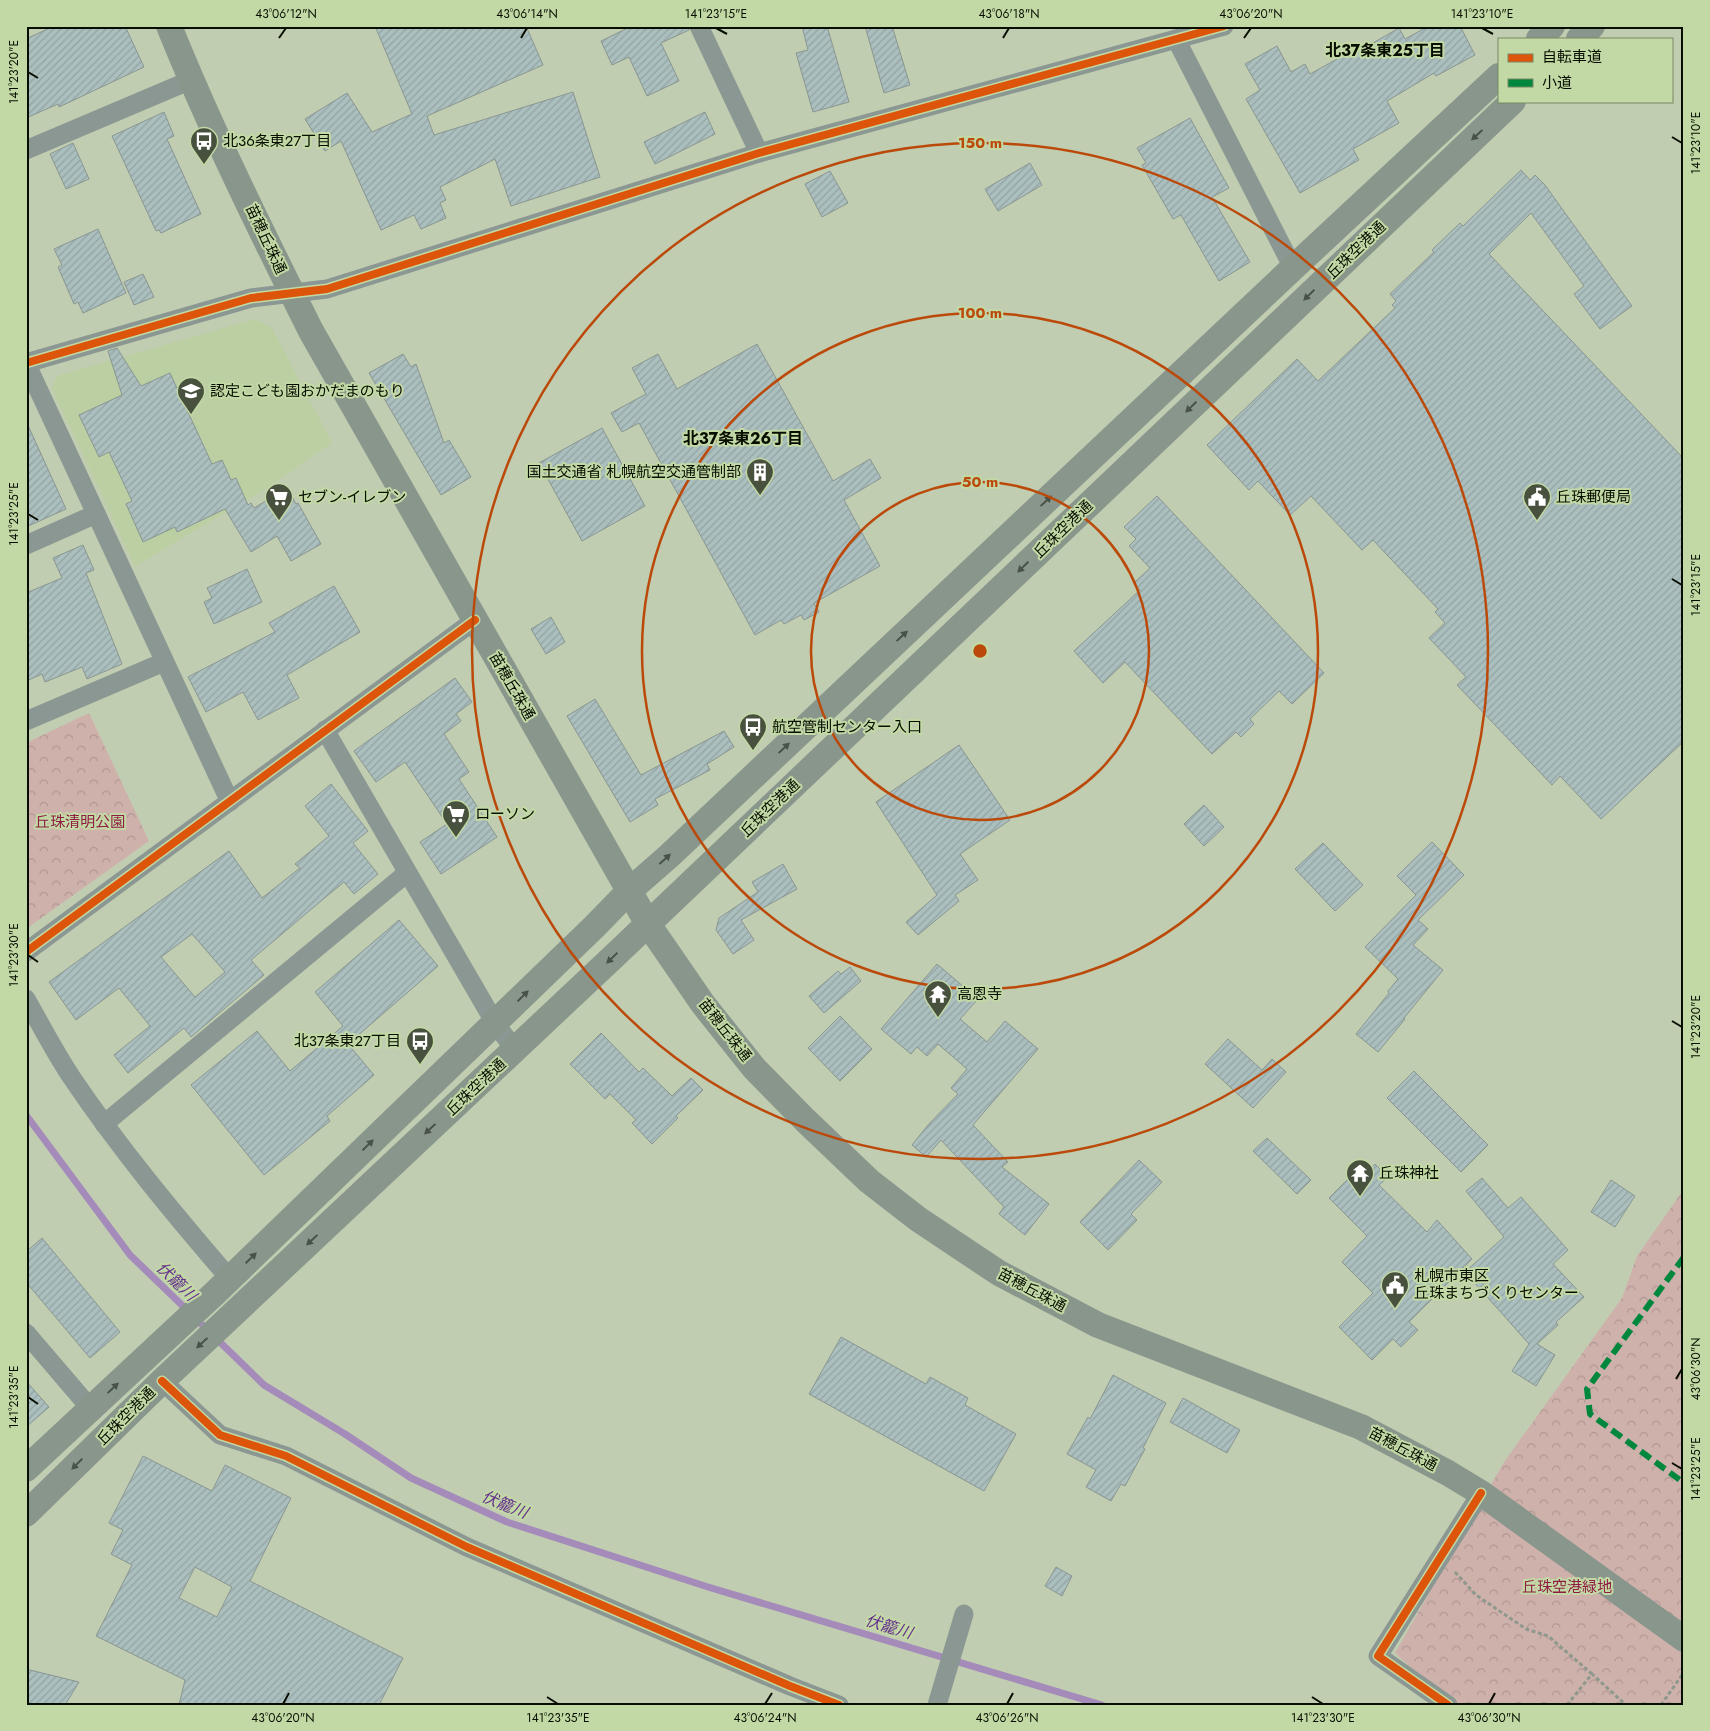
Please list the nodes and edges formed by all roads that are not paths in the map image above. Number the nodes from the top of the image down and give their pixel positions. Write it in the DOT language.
graph roads {
  1 [pos="169,26"];
  2 [pos="699,26"];
  3 [pos="1224,26"];
  4 [pos="1552,26"];
  5 [pos="1592,26"];
  6 [pos="1540,38"];
  7 [pos="1579,38"];
  8 [pos="1176,39"];
  9 [pos="1498,77"];
  10 [pos="191,80"];
  11 [pos="1512,102"];
  12 [pos="26,150"];
  13 [pos="759,153"];
  14 [pos="1293,268"];
  15 [pos="292,294"];
  16 [pos="26,363"];
  17 [pos="96,514"];
  18 [pos="26,545"];
  19 [pos="476,620"];
  20 [pos="164,662"];
  21 [pos="26,721"];
  22 [pos="326,730"];
  23 [pos="230,802"];
  24 [pos="407,872"];
  25 [pos="629,891"];
  26 [pos="648,924"];
  27 [pos="26,952"];
  28 [pos="26,999"];
  29 [pos="495,1023"];
  30 [pos="514,1050"];
  31 [pos="104,1124"];
  32 [pos="223,1285"];
  33 [pos="26,1333"];
  34 [pos="162,1381"];
  35 [pos="91,1408"];
  36 [pos="26,1469"];
  37 [pos="1480,1492"];
  38 [pos="26,1514"];
  39 [pos="964,1614"];
  40 [pos="1684,1639"];
  41 [pos="939,1696"];
  42 [pos="839,1705"];
  43 [pos="1448,1705"];
  1 -- 10 [label="main road, 苗穂丘珠通"];
  2 -- 13 [label="street"];
  3 -- 8 [label="street"];
  4 -- 6 [label="main road"];
  5 -- 7 [label="main road"];
  8 -- 13 [label="street"];
  8 -- 14 [label="street"];
  9 -- 14 [label="main road, 丘珠空港通"];
  10 -- 12 [label="street"];
  10 -- 15 [label="main road, 苗穂丘珠通"];
  11 -- 26 [label="main road, 丘珠空港通, one-way"];
  13 -- 15 [label="street"];
  25 -- 14 [label="main road, 丘珠空港通, one-way"];
  15 -- 16 [label="street"];
  15 -- 19 [label="main road, 苗穂丘珠通"];
  16 -- 17 [label="street"];
  17 -- 18 [label="street"];
  17 -- 20 [label="street"];
  19 -- 22 [label="street"];
  19 -- 25 [label="main road, 苗穂丘珠通"];
  20 -- 21 [label="street"];
  20 -- 23 [label="street"];
  22 -- 23 [label="street"];
  22 -- 24 [label="street"];
  23 -- 27 [label="street"];
  24 -- 29 [label="street"];
  24 -- 31 [label="street"];
  25 -- 26 [label="main road, 苗穂丘珠通"];
  29 -- 25 [label="main road, 丘珠空港通, one-way"];
  26 -- 30 [label="main road, 丘珠空港通, one-way"];
  26 -- 37 [label="main road, 苗穂丘珠通"];
  28 -- 31 [label="street"];
  29 -- 30 [label="street"];
  32 -- 29 [label="main road, 丘珠空港通, one-way"];
  30 -- 34 [label="main road, 丘珠空港通, one-way"];
  31 -- 32 [label="street"];
  35 -- 32 [label="main road, 丘珠空港通, one-way"];
  33 -- 35 [label="street"];
  34 -- 38 [label="main road, 丘珠空港通, one-way"];
  34 -- 42 [label="street"];
  35 -- 36 [label="main road, 丘珠空港通"];
  37 -- 40 [label="main road, 苗穂丘珠通"];
  37 -- 43 [label="street"];
  39 -- 41 [label="street"];
}
